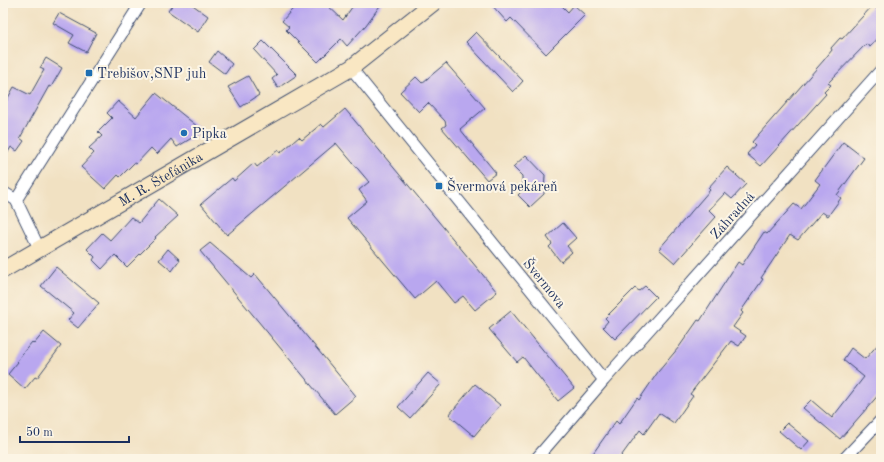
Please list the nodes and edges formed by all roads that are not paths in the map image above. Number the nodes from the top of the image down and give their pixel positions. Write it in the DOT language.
graph roads {
  1 [pos="141,3"];
  2 [pos="433,3"];
  3 [pos="351,68"];
  4 [pos="881,70"];
  5 [pos="3,192"];
  6 [pos="16,200"];
  7 [pos="39,248"];
  8 [pos="3,270"];
  9 [pos="604,380"];
  10 [pos="881,420"];
  11 [pos="536,459"];
  12 [pos="844,459"];
  1 -- 6 [label="street"];
  2 -- 3 [label="street, M. R. Štefánika"];
  3 -- 7 [label="street, M. R. Štefánika"];
  3 -- 9 [label="street, Švermova"];
  4 -- 9 [label="street, Záhradná"];
  5 -- 6 [label="street"];
  6 -- 7 [label="street"];
  7 -- 8 [label="street, M. R. Štefánika"];
  9 -- 11 [label="street"];
  10 -- 12 [label="street"];
}
